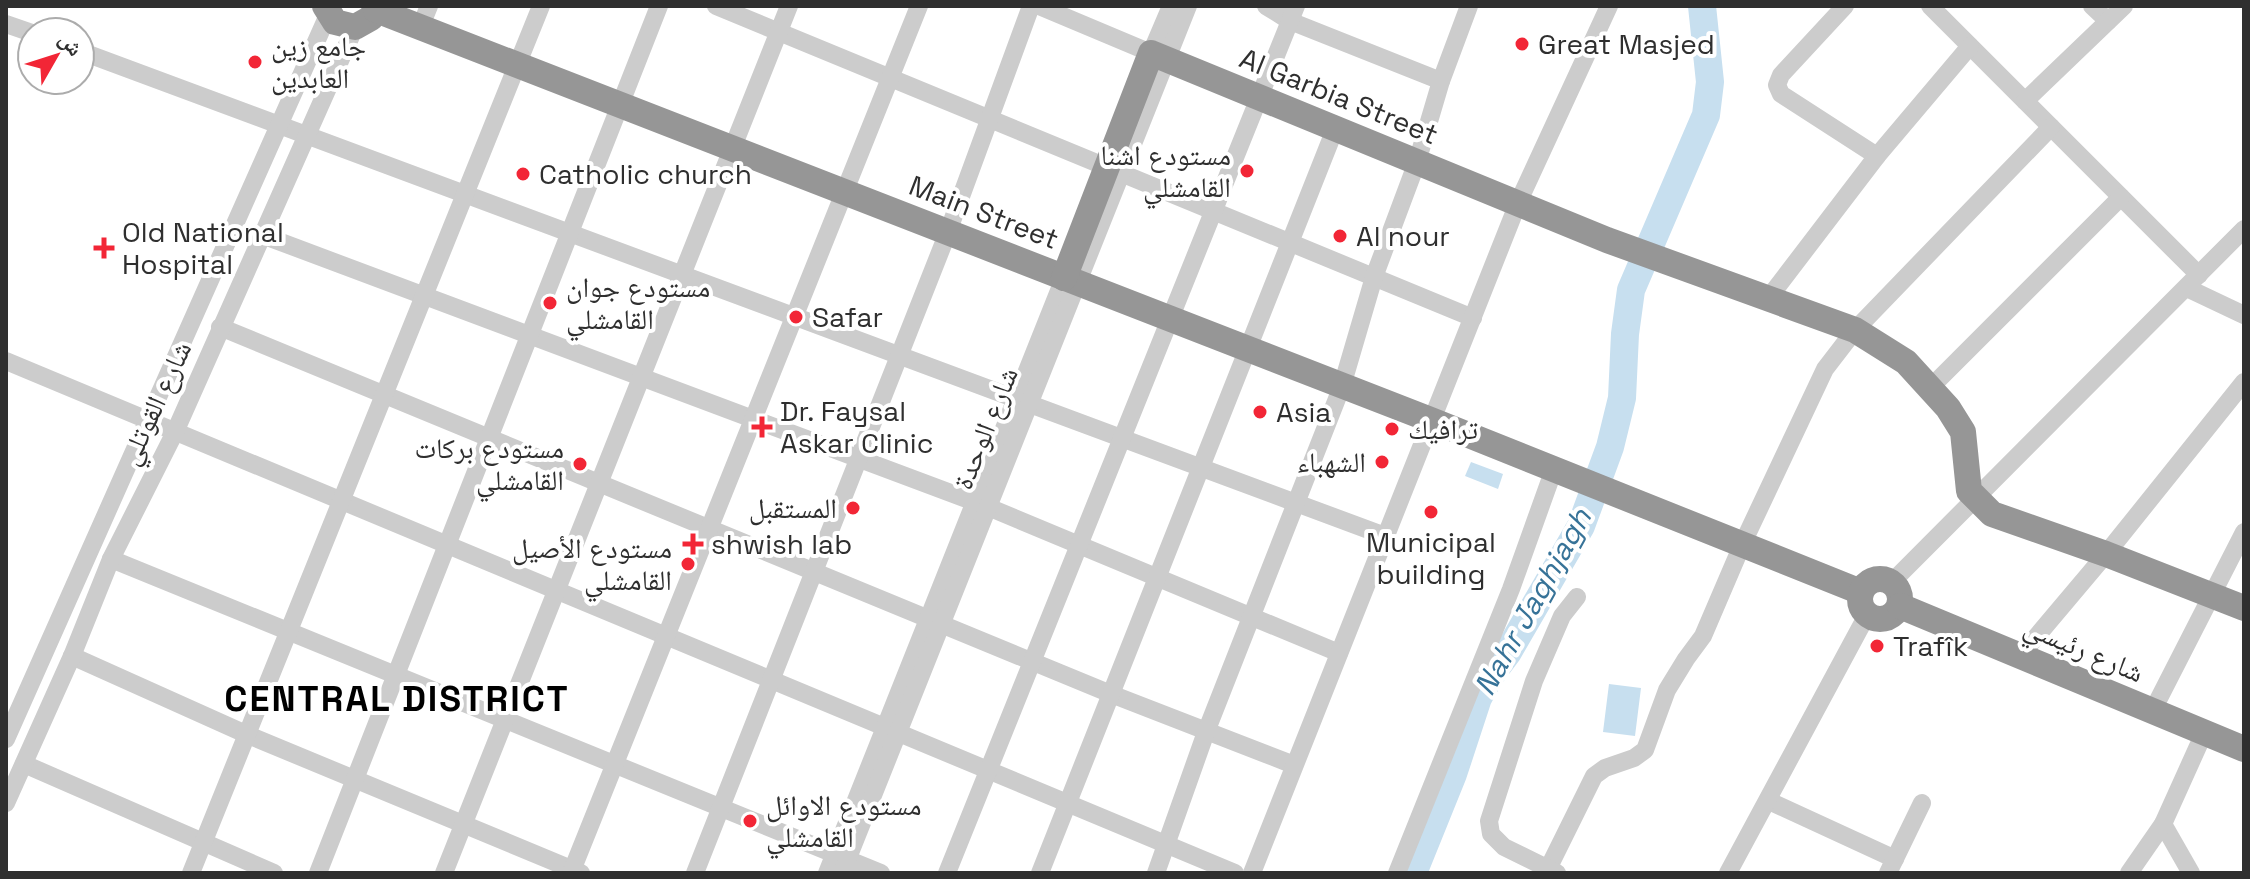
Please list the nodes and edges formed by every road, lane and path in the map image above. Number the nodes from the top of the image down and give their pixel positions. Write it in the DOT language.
graph roads {
  1 [pos="541,6"];
  2 [pos="659,6"];
  3 [pos="716,6"];
  4 [pos="789,6"];
  5 [pos="919,6"];
  6 [pos="1031,6"];
  7 [pos="1039,6"];
  8 [pos="1171,6"];
  9 [pos="1188,6"];
  10 [pos="1266,6"];
  11 [pos="1469,6"];
  12 [pos="1609,6"];
  13 [pos="1845,6"];
  14 [pos="1930,6"];
  15 [pos="2092,6"];
  16 [pos="2124,6"];
  17 [pos="377,8"];
  18 [pos="320,9"];
  19 [pos="1293,14"];
  20 [pos="425,17"];
  21 [pos="2108,21"];
  22 [pos="355,27"];
  23 [pos="779,32"];
  24 [pos="1970,46"];
  25 [pos="1158,56"];
  26 [pos="96,57"];
  27 [pos="518,65"];
  28 [pos="890,77"];
  29 [pos="1441,81"];
  30 [pos="1259,98"];
  31 [pos="2025,101"];
  32 [pos="621,105"];
  33 [pos="988,118"];
  34 [pos="278,125"];
  35 [pos="2051,127"];
  36 [pos="1335,129"];
  37 [pos="306,135"];
  38 [pos="732,149"];
  39 [pos="1877,156"];
  40 [pos="1417,162"];
  41 [pos="1115,170"];
  42 [pos="844,192"];
  43 [pos="466,194"];
  44 [pos="2121,197"];
  45 [pos="1518,203"];
  46 [pos="1214,211"];
  47 [pos="2244,229"];
  48 [pos="948,232"];
  49 [pos="570,233"];
  50 [pos="262,235"];
  51 [pos="1290,242"];
  52 [pos="682,275"];
  53 [pos="1374,277"];
  54 [pos="1071,280"];
  55 [pos="2193,282"];
  56 [pos="425,296"];
  57 [pos="1767,300"];
  58 [pos="2244,315"];
  59 [pos="794,316"];
  60 [pos="1473,318"];
  61 [pos="1170,319"];
  62 [pos="220,327"];
  63 [pos="1855,330"];
  64 [pos="530,335"];
  65 [pos="1247,349"];
  66 [pos="899,355"];
  67 [pos="6,361"];
  68 [pos="641,377"];
  69 [pos="2244,382"];
  70 [pos="1342,386"];
  71 [pos="1931,387"];
  72 [pos="385,394"];
  73 [pos="1023,401"];
  74 [pos="753,419"];
  75 [pos="1431,420"];
  76 [pos="147,421"];
  77 [pos="175,432"];
  78 [pos="490,438"];
  79 [pos="1122,438"];
  80 [pos="858,459"];
  81 [pos="1201,467"];
  82 [pos="1561,472"];
  83 [pos="599,483"];
  84 [pos="1974,498"];
  85 [pos="342,501"];
  86 [pos="1296,503"];
  87 [pos="981,505"];
  88 [pos="709,528"];
  89 [pos="2244,532"];
  90 [pos="1385,536"];
  91 [pos="448,545"];
  92 [pos="1079,545"];
  93 [pos="1742,545"];
  94 [pos="2106,554"];
  95 [pos="111,559"];
  96 [pos="814,571"];
  97 [pos="1157,578"];
  98 [pos="557,590"];
  99 [pos="1896,594"];
  100 [pos="2212,596"];
  101 [pos="1577,597"];
  102 [pos="1864,604"];
  103 [pos="2244,608"];
  104 [pos="1252,617"];
  105 [pos="935,621"];
  106 [pos="289,631"];
  107 [pos="666,636"];
  108 [pos="1339,653"];
  109 [pos="72,656"];
  110 [pos="2020,656"];
  111 [pos="1032,661"];
  112 [pos="396,675"];
  113 [pos="771,680"];
  114 [pos="1111,694"];
  115 [pos="2152,712"];
  116 [pos="506,720"];
  117 [pos="892,730"];
  118 [pos="1206,732"];
  119 [pos="2204,733"];
  120 [pos="248,735"];
  121 [pos="6,739"];
  122 [pos="2244,749"];
  123 [pos="24,764"];
  124 [pos="615,764"];
  125 [pos="1294,765"];
  126 [pos="989,770"];
  127 [pos="355,779"];
  128 [pos="1769,801"];
  129 [pos="6,803"];
  130 [pos="1068,803"];
  131 [pos="1922,803"];
  132 [pos="721,807"];
  133 [pos="464,824"];
  134 [pos="2163,824"];
  135 [pos="204,843"];
  136 [pos="1168,845"];
  137 [pos="841,862"];
  138 [pos="1892,866"];
  139 [pos="575,872"];
  140 [pos="1550,872"];
  141 [pos="191,873"];
  142 [pos="274,873"];
  143 [pos="318,873"];
  144 [pos="444,873"];
  145 [pos="695,873"];
  146 [pos="827,873"];
  147 [pos="881,873"];
  148 [pos="947,873"];
  149 [pos="1040,873"];
  150 [pos="1156,873"];
  151 [pos="1235,873"];
  152 [pos="1252,873"];
  153 [pos="1397,873"];
  154 [pos="1728,873"];
  155 [pos="2129,873"];
  156 [pos="2191,873"];
  1 -- 27 [label="street"];
  2 -- 32 [label="street"];
  3 -- 23 [label="street"];
  4 -- 23 [label="street"];
  5 -- 28 [label="street"];
  6 -- 33 [label="street"];
  7 -- 25 [label="street, Al Garbia Street"];
  8 -- 25 [label="street, شارع الوحدة"];
  9 -- 25 [label="street, شارع الوحدة"];
  10 -- 19 [label="street"];
  11 -- 29 [label="street"];
  12 -- 45 [label="street"];
  13 -- 39 [label="street"];
  14 -- 24 [label="street"];
  15 -- 21 [label="street"];
  16 -- 21 [label="street"];
  17 -- 20 [label="highway, Main Street"];
  17 -- 22 [label="highway"];
  18 -- 22 [label="highway"];
  18 -- 34 [label="street, شارع القوتلي"];
  19 -- 29 [label="street"];
  19 -- 30 [label="street"];
  20 -- 27 [label="highway, Main Street"];
  21 -- 31 [label="street"];
  22 -- 37 [label="street, شارع القوتلي"];
  23 -- 28 [label="street"];
  23 -- 38 [label="street"];
  24 -- 31 [label="street"];
  24 -- 39 [label="street"];
  25 -- 30 [label="highway, Al Garbia Street"];
  25 -- 41 [label="highway, شارع الوحدة"];
  26 -- 34 [label="street"];
  27 -- 32 [label="highway, Main Street"];
  27 -- 43 [label="street"];
  28 -- 33 [label="street"];
  28 -- 42 [label="street"];
  29 -- 40 [label="street"];
  30 -- 36 [label="highway, Al Garbia Street"];
  30 -- 46 [label="street"];
  31 -- 35 [label="street"];
  32 -- 38 [label="highway, Main Street"];
  32 -- 49 [label="street"];
  33 -- 41 [label="street"];
  33 -- 48 [label="street"];
  34 -- 37 [label="street"];
  34 -- 76 [label="street, شارع القوتلي"];
  35 -- 44 [label="street"];
  35 -- 63 [label="street"];
  36 -- 40 [label="highway, Al Garbia Street"];
  36 -- 51 [label="street"];
  37 -- 43 [label="street"];
  37 -- 50 [label="street, شارع القوتلي"];
  38 -- 42 [label="highway, Main Street"];
  38 -- 52 [label="street"];
  39 -- 57 [label="street"];
  40 -- 45 [label="highway, Al Garbia Street"];
  40 -- 53 [label="street"];
  41 -- 46 [label="street"];
  41 -- 54 [label="highway, شارع الوحدة"];
  42 -- 48 [label="highway, Main Street"];
  42 -- 59 [label="street"];
  43 -- 49 [label="street"];
  43 -- 56 [label="street"];
  44 -- 55 [label="street"];
  44 -- 71 [label="street"];
  45 -- 57 [label="highway, Al Garbia Street"];
  45 -- 60 [label="street"];
  46 -- 51 [label="street"];
  46 -- 61 [label="street"];
  47 -- 55 [label="street"];
  48 -- 54 [label="highway, Main Street"];
  48 -- 66 [label="street"];
  49 -- 52 [label="street"];
  49 -- 64 [label="street"];
  50 -- 56 [label="street"];
  50 -- 62 [label="street, شارع القوتلي"];
  51 -- 53 [label="street"];
  51 -- 65 [label="street"];
  52 -- 59 [label="street"];
  52 -- 68 [label="street"];
  53 -- 60 [label="street"];
  53 -- 70 [label="street"];
  54 -- 61 [label="highway, Main Street"];
  54 -- 73 [label="street, شارع الوحدة"];
  55 -- 58 [label="street"];
  55 -- 84 [label="street"];
  56 -- 64 [label="street"];
  56 -- 72 [label="street"];
  57 -- 63 [label="highway, Al Garbia Street"];
  59 -- 66 [label="street"];
  59 -- 74 [label="street"];
  60 -- 75 [label="street"];
  61 -- 65 [label="highway, Main Street"];
  61 -- 79 [label="street"];
  62 -- 72 [label="street"];
  62 -- 77 [label="street, شارع القوتلي"];
  63 -- 71 [label="highway, Al Garbia Street"];
  63 -- 93 [label="street"];
  64 -- 68 [label="street"];
  64 -- 78 [label="street"];
  65 -- 70 [label="highway, Main Street"];
  65 -- 81 [label="street"];
  66 -- 73 [label="street"];
  66 -- 80 [label="street"];
  67 -- 76 [label="street"];
  68 -- 74 [label="street"];
  68 -- 83 [label="street"];
  69 -- 94 [label="street"];
  70 -- 75 [label="highway, Main Street"];
  70 -- 86 [label="street"];
  71 -- 84 [label="highway, Al Garbia Street"];
  72 -- 78 [label="street"];
  72 -- 85 [label="street"];
  73 -- 79 [label="street"];
  73 -- 87 [label="street, شارع الوحدة"];
  74 -- 80 [label="street"];
  74 -- 88 [label="street"];
  75 -- 82 [label="highway, Main Street"];
  75 -- 90 [label="street"];
  76 -- 77 [label="street"];
  76 -- 121 [label="street, شارع القوتلي"];
  77 -- 85 [label="street"];
  77 -- 95 [label="street, شارع القوتلي"];
  78 -- 83 [label="street"];
  78 -- 91 [label="street"];
  79 -- 81 [label="street"];
  79 -- 92 [label="street"];
  80 -- 87 [label="street"];
  80 -- 96 [label="street"];
  81 -- 86 [label="street"];
  81 -- 97 [label="street"];
  82 -- 93 [label="highway"];
  82 -- 153 [label="street"];
  83 -- 88 [label="street"];
  83 -- 98 [label="street"];
  84 -- 94 [label="highway"];
  84 -- 99 [label="street"];
  85 -- 91 [label="street"];
  85 -- 106 [label="street"];
  86 -- 90 [label="street"];
  86 -- 104 [label="street"];
  87 -- 92 [label="street"];
  87 -- 105 [label="street, شارع الوحدة"];
  88 -- 96 [label="street"];
  88 -- 107 [label="street"];
  89 -- 100 [label="street"];
  90 -- 108 [label="street"];
  91 -- 98 [label="street"];
  91 -- 112 [label="street"];
  92 -- 97 [label="street"];
  92 -- 111 [label="street"];
  93 -- 102 [label="highway"];
  93 -- 140 [label="street"];
  94 -- 100 [label="highway"];
  94 -- 110 [label="street"];
  95 -- 106 [label="street"];
  95 -- 109 [label="street, شارع القوتلي"];
  96 -- 105 [label="street"];
  96 -- 113 [label="street"];
  97 -- 104 [label="street"];
  97 -- 114 [label="street"];
  98 -- 107 [label="street"];
  98 -- 116 [label="street"];
  99 -- 102 [label="highway"];
  99 -- 110 [label="highway, شارع رئيسي"];
  100 -- 103 [label="highway"];
  100 -- 115 [label="street"];
  101 -- 140 [label="street"];
  102 -- 128 [label="street"];
  104 -- 108 [label="street"];
  104 -- 118 [label="street"];
  105 -- 111 [label="street"];
  105 -- 117 [label="street, شارع الوحدة"];
  106 -- 112 [label="street"];
  106 -- 120 [label="street"];
  107 -- 113 [label="street"];
  107 -- 124 [label="street"];
  108 -- 125 [label="street"];
  109 -- 120 [label="street"];
  109 -- 123 [label="street, شارع القوتلي"];
  110 -- 115 [label="highway, شارع رئيسي"];
  111 -- 114 [label="street"];
  111 -- 126 [label="street"];
  112 -- 116 [label="street"];
  112 -- 127 [label="street"];
  113 -- 117 [label="street"];
  113 -- 132 [label="street"];
  114 -- 118 [label="street"];
  114 -- 130 [label="street"];
  115 -- 119 [label="highway, شارع رئيسي"];
  116 -- 124 [label="street"];
  116 -- 133 [label="street"];
  117 -- 126 [label="street"];
  117 -- 137 [label="street, شارع الوحدة"];
  118 -- 125 [label="street"];
  118 -- 136 [label="street"];
  119 -- 122 [label="highway, شارع رئيسي"];
  119 -- 134 [label="street"];
  120 -- 127 [label="street"];
  120 -- 135 [label="street"];
  123 -- 129 [label="street, شارع القوتلي"];
  123 -- 135 [label="street"];
  124 -- 132 [label="street"];
  124 -- 139 [label="street"];
  125 -- 152 [label="street"];
  126 -- 130 [label="street"];
  126 -- 148 [label="street"];
  127 -- 133 [label="street"];
  127 -- 143 [label="street"];
  128 -- 138 [label="street"];
  128 -- 154 [label="street"];
  130 -- 136 [label="street"];
  130 -- 149 [label="street"];
  131 -- 138 [label="street"];
  132 -- 137 [label="street"];
  132 -- 145 [label="street"];
  133 -- 139 [label="street"];
  133 -- 144 [label="street"];
  134 -- 155 [label="street"];
  134 -- 156 [label="street"];
  135 -- 141 [label="street"];
  135 -- 142 [label="street"];
  136 -- 150 [label="street"];
  136 -- 151 [label="street"];
  137 -- 146 [label="street, شارع الوحدة"];
  137 -- 147 [label="street"];
}
